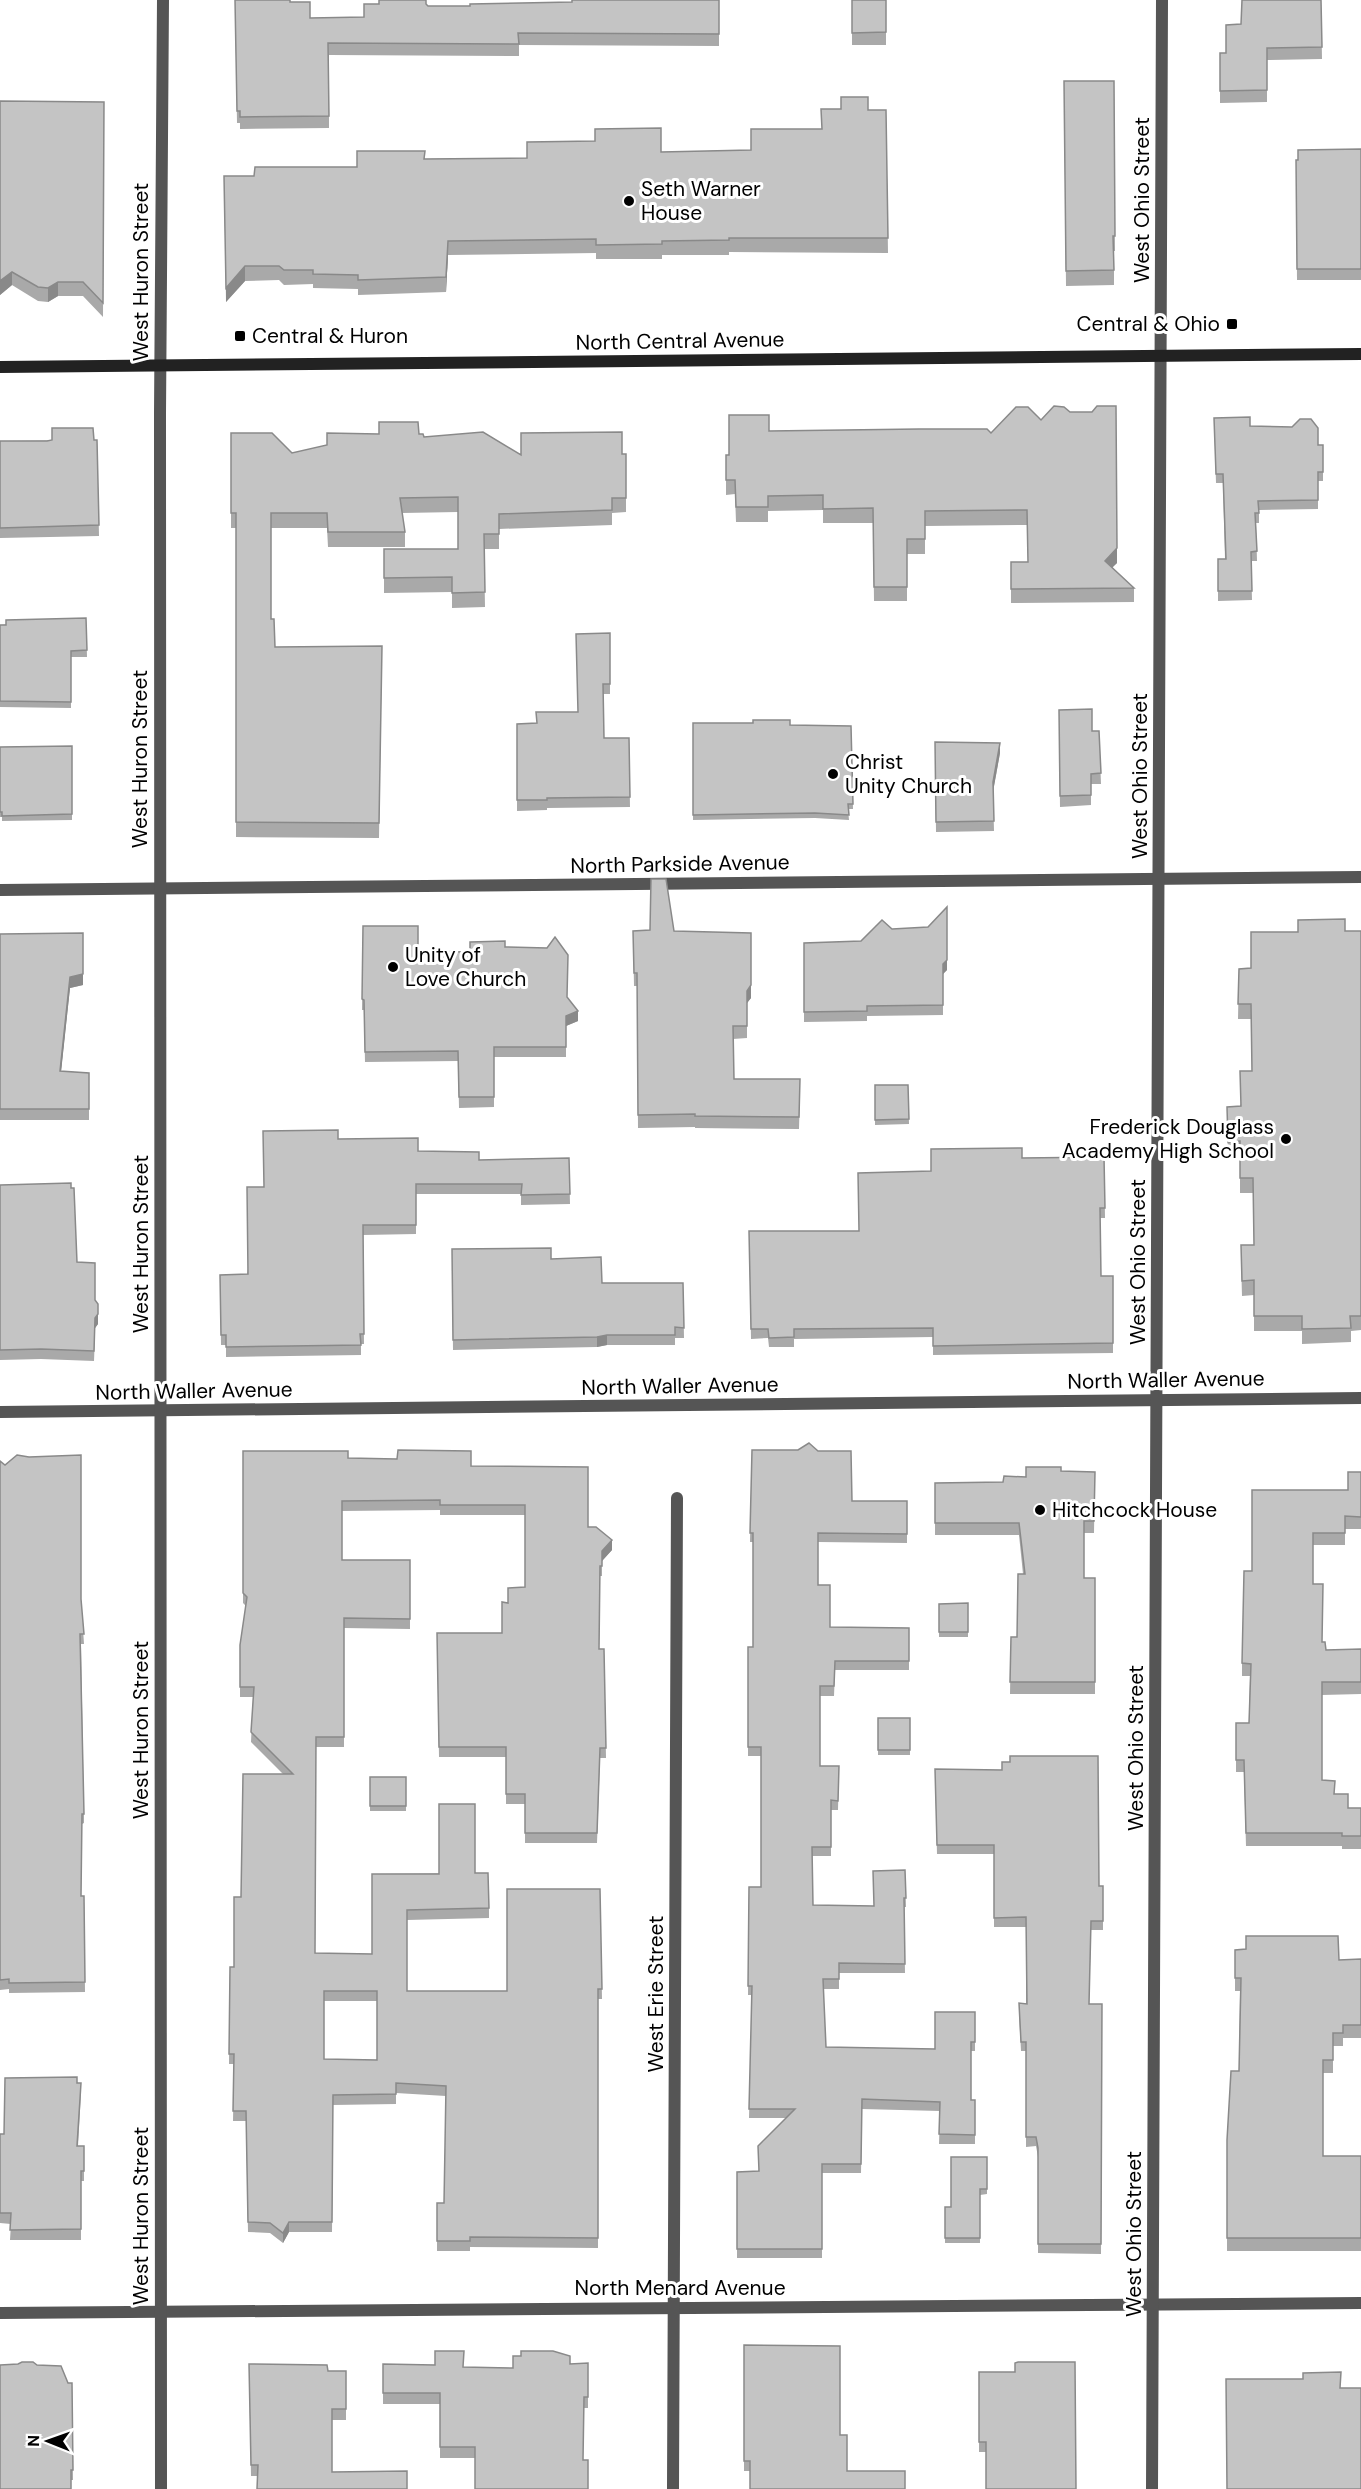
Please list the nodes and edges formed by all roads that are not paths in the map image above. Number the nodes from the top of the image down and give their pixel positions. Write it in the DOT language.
graph roads {
  1 [pos="163,0"];
  2 [pos="1162,0"];
  3 [pos="1361,354"];
  4 [pos="1161,356"];
  5 [pos="160,366"];
  6 [pos="0,367"];
  7 [pos="1361,877"];
  8 [pos="1159,879"];
  9 [pos="160,889"];
  10 [pos="0,890"];
  11 [pos="1361,1398"];
  12 [pos="1157,1400"];
  13 [pos="160,1410"];
  14 [pos="0,1412"];
  15 [pos="677,1498"];
  16 [pos="1361,2302"];
  17 [pos="1153,2304"];
  18 [pos="675,2308"];
  19 [pos="160,2312"];
  20 [pos="0,2313"];
  21 [pos="161,2489"];
  22 [pos="673,2489"];
  23 [pos="1152,2489"];
  1 -- 5 [label="street, West Huron Street"];
  2 -- 4 [label="street, West Ohio Street"];
  3 -- 4 [label="street, North Central Avenue"];
  4 -- 5 [label="street, North Central Avenue"];
  4 -- 8 [label="street, West Ohio Street"];
  5 -- 6 [label="street, North Central Avenue"];
  5 -- 9 [label="street, West Huron Street"];
  7 -- 8 [label="street, North Parkside Avenue"];
  8 -- 9 [label="street, North Parkside Avenue"];
  8 -- 12 [label="street, West Ohio Street"];
  9 -- 10 [label="street, North Parkside Avenue"];
  9 -- 13 [label="street, West Huron Street"];
  11 -- 12 [label="street, North Waller Avenue"];
  12 -- 13 [label="street, North Waller Avenue"];
  12 -- 17 [label="street, West Ohio Street"];
  13 -- 14 [label="street, North Waller Avenue"];
  13 -- 19 [label="street, West Huron Street"];
  15 -- 18 [label="street, West Erie Street"];
  16 -- 17 [label="street, North Menard Avenue"];
  17 -- 18 [label="street, North Menard Avenue"];
  17 -- 23 [label="street, West Ohio Street"];
  18 -- 19 [label="street, North Menard Avenue"];
  18 -- 22 [label="street, West Erie Street"];
  19 -- 20 [label="street, North Menard Avenue"];
  19 -- 21 [label="street, West Huron Street"];
}
